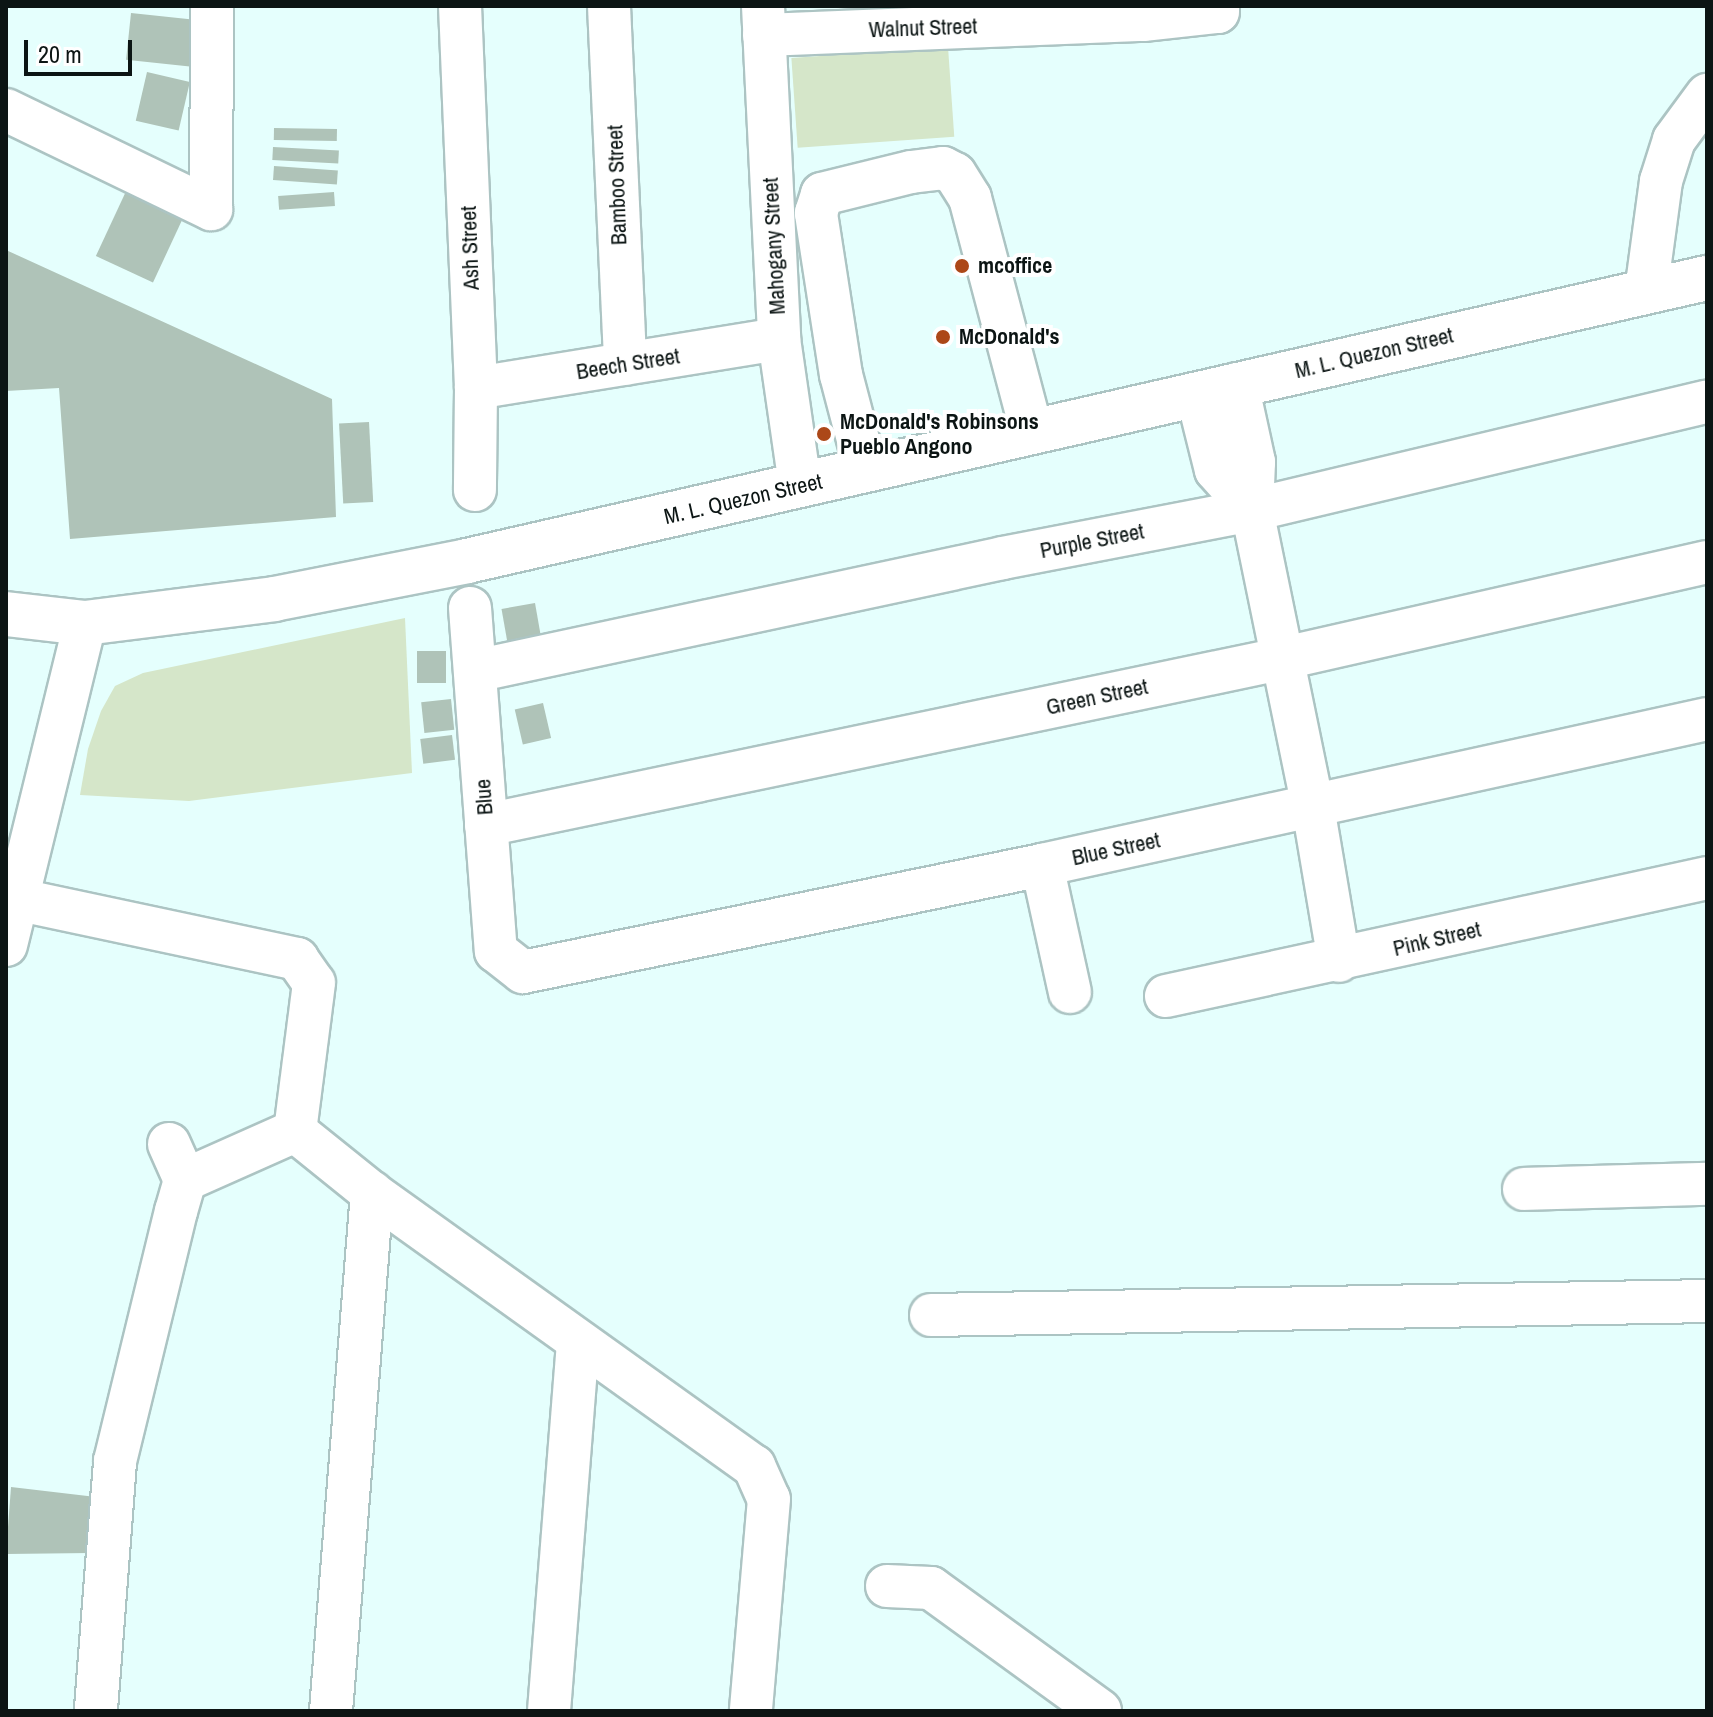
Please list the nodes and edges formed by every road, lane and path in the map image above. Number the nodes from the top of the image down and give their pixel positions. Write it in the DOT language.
graph roads {
  1 [pos="212,6"];
  2 [pos="460,6"];
  3 [pos="609,6"];
  4 [pos="1218,6"];
  5 [pos="1062,14"];
  6 [pos="905,18"];
  7 [pos="763,21"];
  8 [pos="1707,95"];
  9 [pos="6,110"];
  10 [pos="1707,278"];
  11 [pos="1646,292"];
  12 [pos="779,339"];
  13 [pos="625,364"];
  14 [pos="476,388"];
  15 [pos="1217,389"];
  16 [pos="1707,402"];
  17 [pos="1032,432"];
  18 [pos="866,470"];
  19 [pos="800,485"];
  20 [pos="475,490"];
  21 [pos="1252,510"];
  22 [pos="1707,562"];
  23 [pos="470,608"];
  24 [pos="6,614"];
  25 [pos="85,623"];
  26 [pos="1280,659"];
  27 [pos="475,671"];
  28 [pos="1707,719"];
  29 [pos="1313,807"];
  30 [pos="486,825"];
  31 [pos="1042,865"];
  32 [pos="1707,878"];
  33 [pos="11,898"];
  34 [pos="6,945"];
  35 [pos="1339,961"];
  36 [pos="523,972"];
  37 [pos="1070,992"];
  38 [pos="1166,996"];
  39 [pos="295,1131"];
  40 [pos="1707,1184"];
  41 [pos="1524,1189"];
  42 [pos="372,1193"];
  43 [pos="1707,1301"];
  44 [pos="931,1315"];
  45 [pos="578,1342"];
  46 [pos="887,1586"];
  47 [pos="1095,1709"];
  48 [pos="96,1711"];
  49 [pos="331,1711"];
  50 [pos="549,1711"];
  51 [pos="751,1711"];
  1 -- 9 [label="street"];
  2 -- 14 [label="street, Ash Street"];
  3 -- 13 [label="street, Bamboo Street"];
  4 -- 5 [label="street, Walnut Street"];
  5 -- 6 [label="street, Walnut Street"];
  6 -- 7 [label="street, Walnut Street"];
  7 -- 12 [label="street, Mahogany Street"];
  8 -- 11 [label="street"];
  10 -- 11 [label="main road, M. L. Quezon Street"];
  11 -- 15 [label="main road, M. L. Quezon Street"];
  12 -- 13 [label="street, Beech Street"];
  12 -- 19 [label="street, Mahogany Street"];
  13 -- 14 [label="street, Beech Street"];
  14 -- 20 [label="street, Ash Street"];
  15 -- 17 [label="main road, M. L. Quezon Street"];
  15 -- 21 [label="street"];
  16 -- 21 [label="street, Purple Street"];
  17 -- 18 [label="main road, M. L. Quezon Street"];
  17 -- 18 [label="street"];
  18 -- 19 [label="main road, M. L. Quezon Street"];
  19 -- 25 [label="main road, M. L. Quezon Street"];
  21 -- 26 [label="street"];
  21 -- 27 [label="street, Purple Street"];
  22 -- 26 [label="street, Green Street"];
  23 -- 27 [label="street, Blue"];
  24 -- 25 [label="main road, M. L. Quezon Street"];
  25 -- 33 [label="street"];
  26 -- 29 [label="street"];
  26 -- 30 [label="street, Green Street"];
  27 -- 30 [label="street, Blue"];
  28 -- 29 [label="street, Blue Street"];
  29 -- 31 [label="street, Blue Street"];
  29 -- 35 [label="street"];
  30 -- 36 [label="street, Blue"];
  31 -- 36 [label="street, Blue Street"];
  31 -- 37 [label="street"];
  32 -- 35 [label="street, Pink Street"];
  33 -- 34 [label="street"];
  33 -- 39 [label="street"];
  35 -- 38 [label="street, Pink Street"];
  39 -- 42 [label="street"];
  39 -- 48 [label="street"];
  40 -- 41 [label="street"];
  42 -- 45 [label="street"];
  42 -- 49 [label="street"];
  43 -- 44 [label="street"];
  45 -- 50 [label="street"];
  45 -- 51 [label="street"];
  46 -- 47 [label="street"];
}
